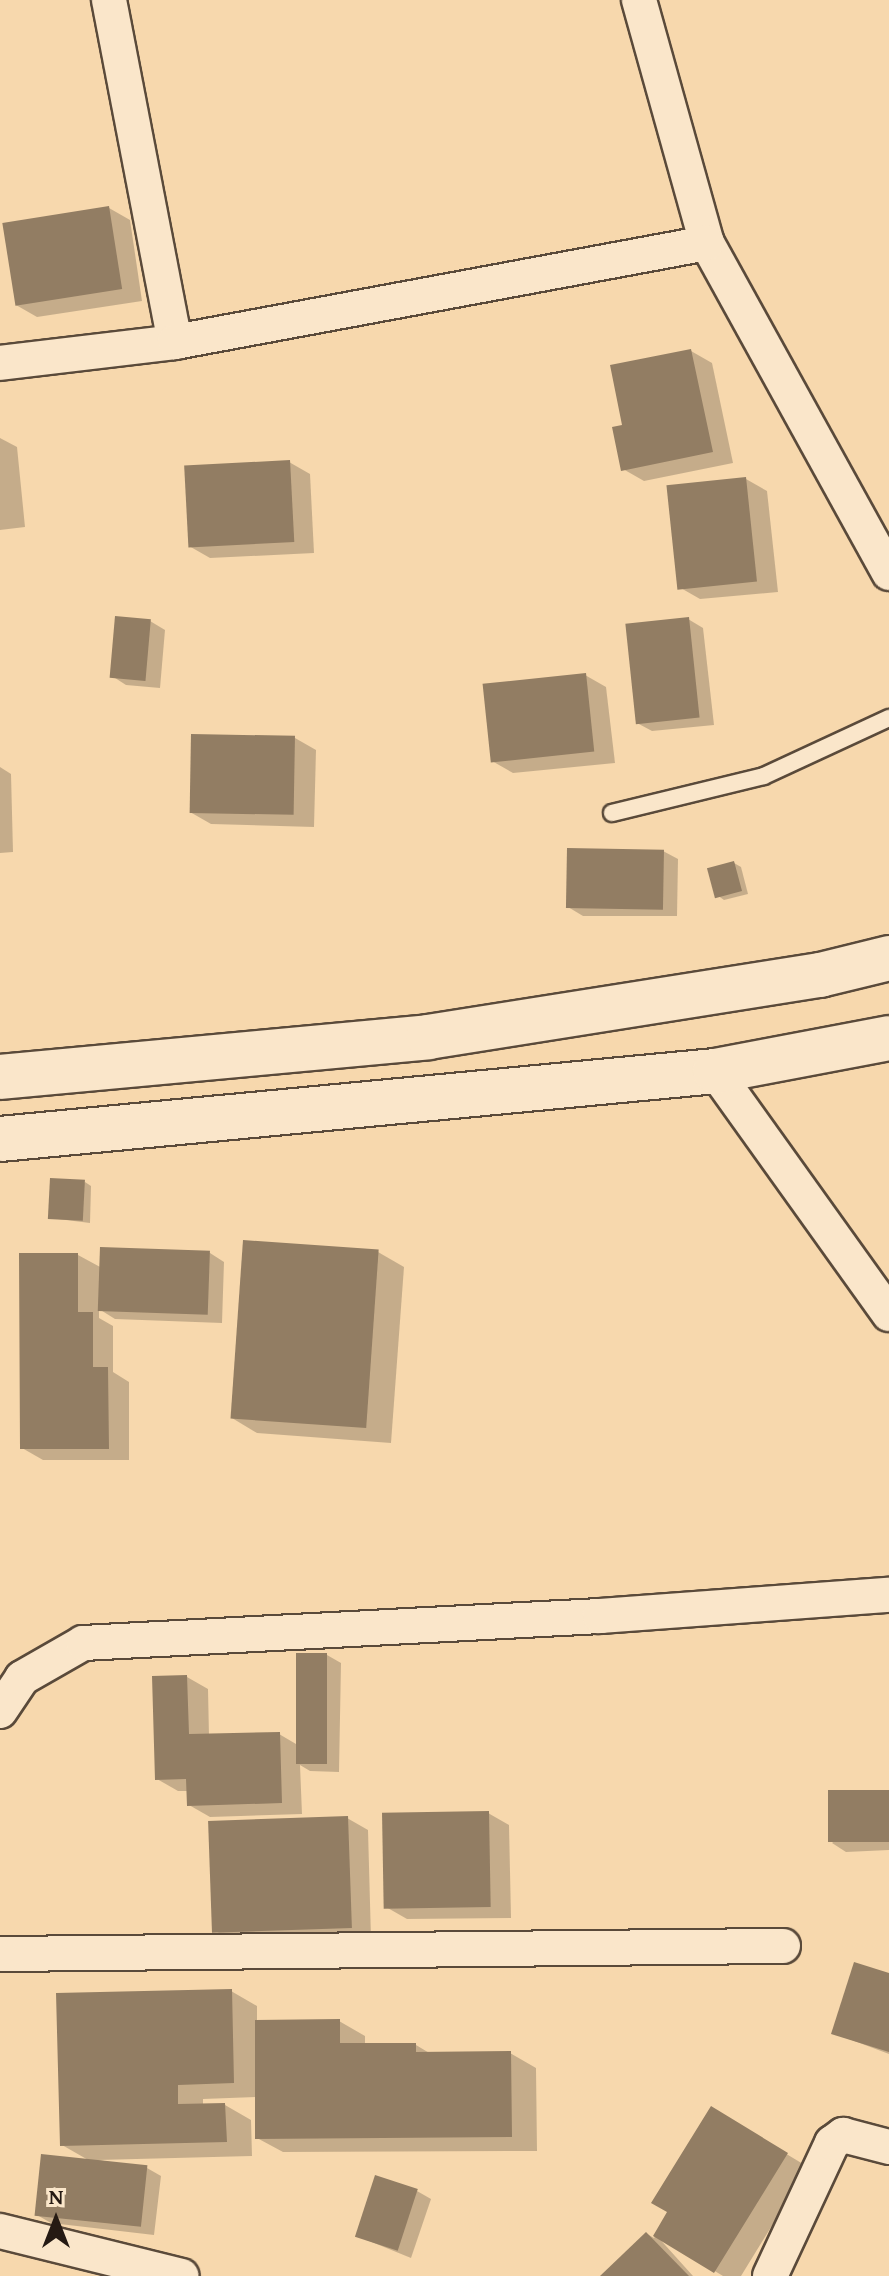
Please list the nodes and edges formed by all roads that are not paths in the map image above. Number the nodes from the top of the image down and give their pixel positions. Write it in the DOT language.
graph roads {
  1 [pos="109,0"];
  2 [pos="639,0"];
  3 [pos="707,243"];
  4 [pos="175,342"];
  5 [pos="0,363"];
  6 [pos="889,573"];
  7 [pos="889,718"];
  8 [pos="612,813"];
  9 [pos="889,958"];
  10 [pos="889,1038"];
  11 [pos="715,1071"];
  12 [pos="0,1077"];
  13 [pos="0,1139"];
  14 [pos="889,1314"];
  15 [pos="889,1595"];
  16 [pos="0,1711"];
  17 [pos="783,1946"];
  18 [pos="0,1954"];
  19 [pos="889,2147"];
  20 [pos="0,2231"];
  21 [pos="182,2276"];
  22 [pos="770,2276"];
  1 -- 4 [label="street"];
  2 -- 3 [label="street"];
  3 -- 4 [label="street"];
  3 -- 6 [label="street"];
  4 -- 5 [label="street"];
  7 -- 8 [label="lane"];
  9 -- 12 [label="main road"];
  10 -- 11 [label="main road"];
  11 -- 13 [label="main road"];
  11 -- 14 [label="street"];
  15 -- 16 [label="street"];
  17 -- 18 [label="street"];
  19 -- 22 [label="street"];
  20 -- 21 [label="street"];
}
